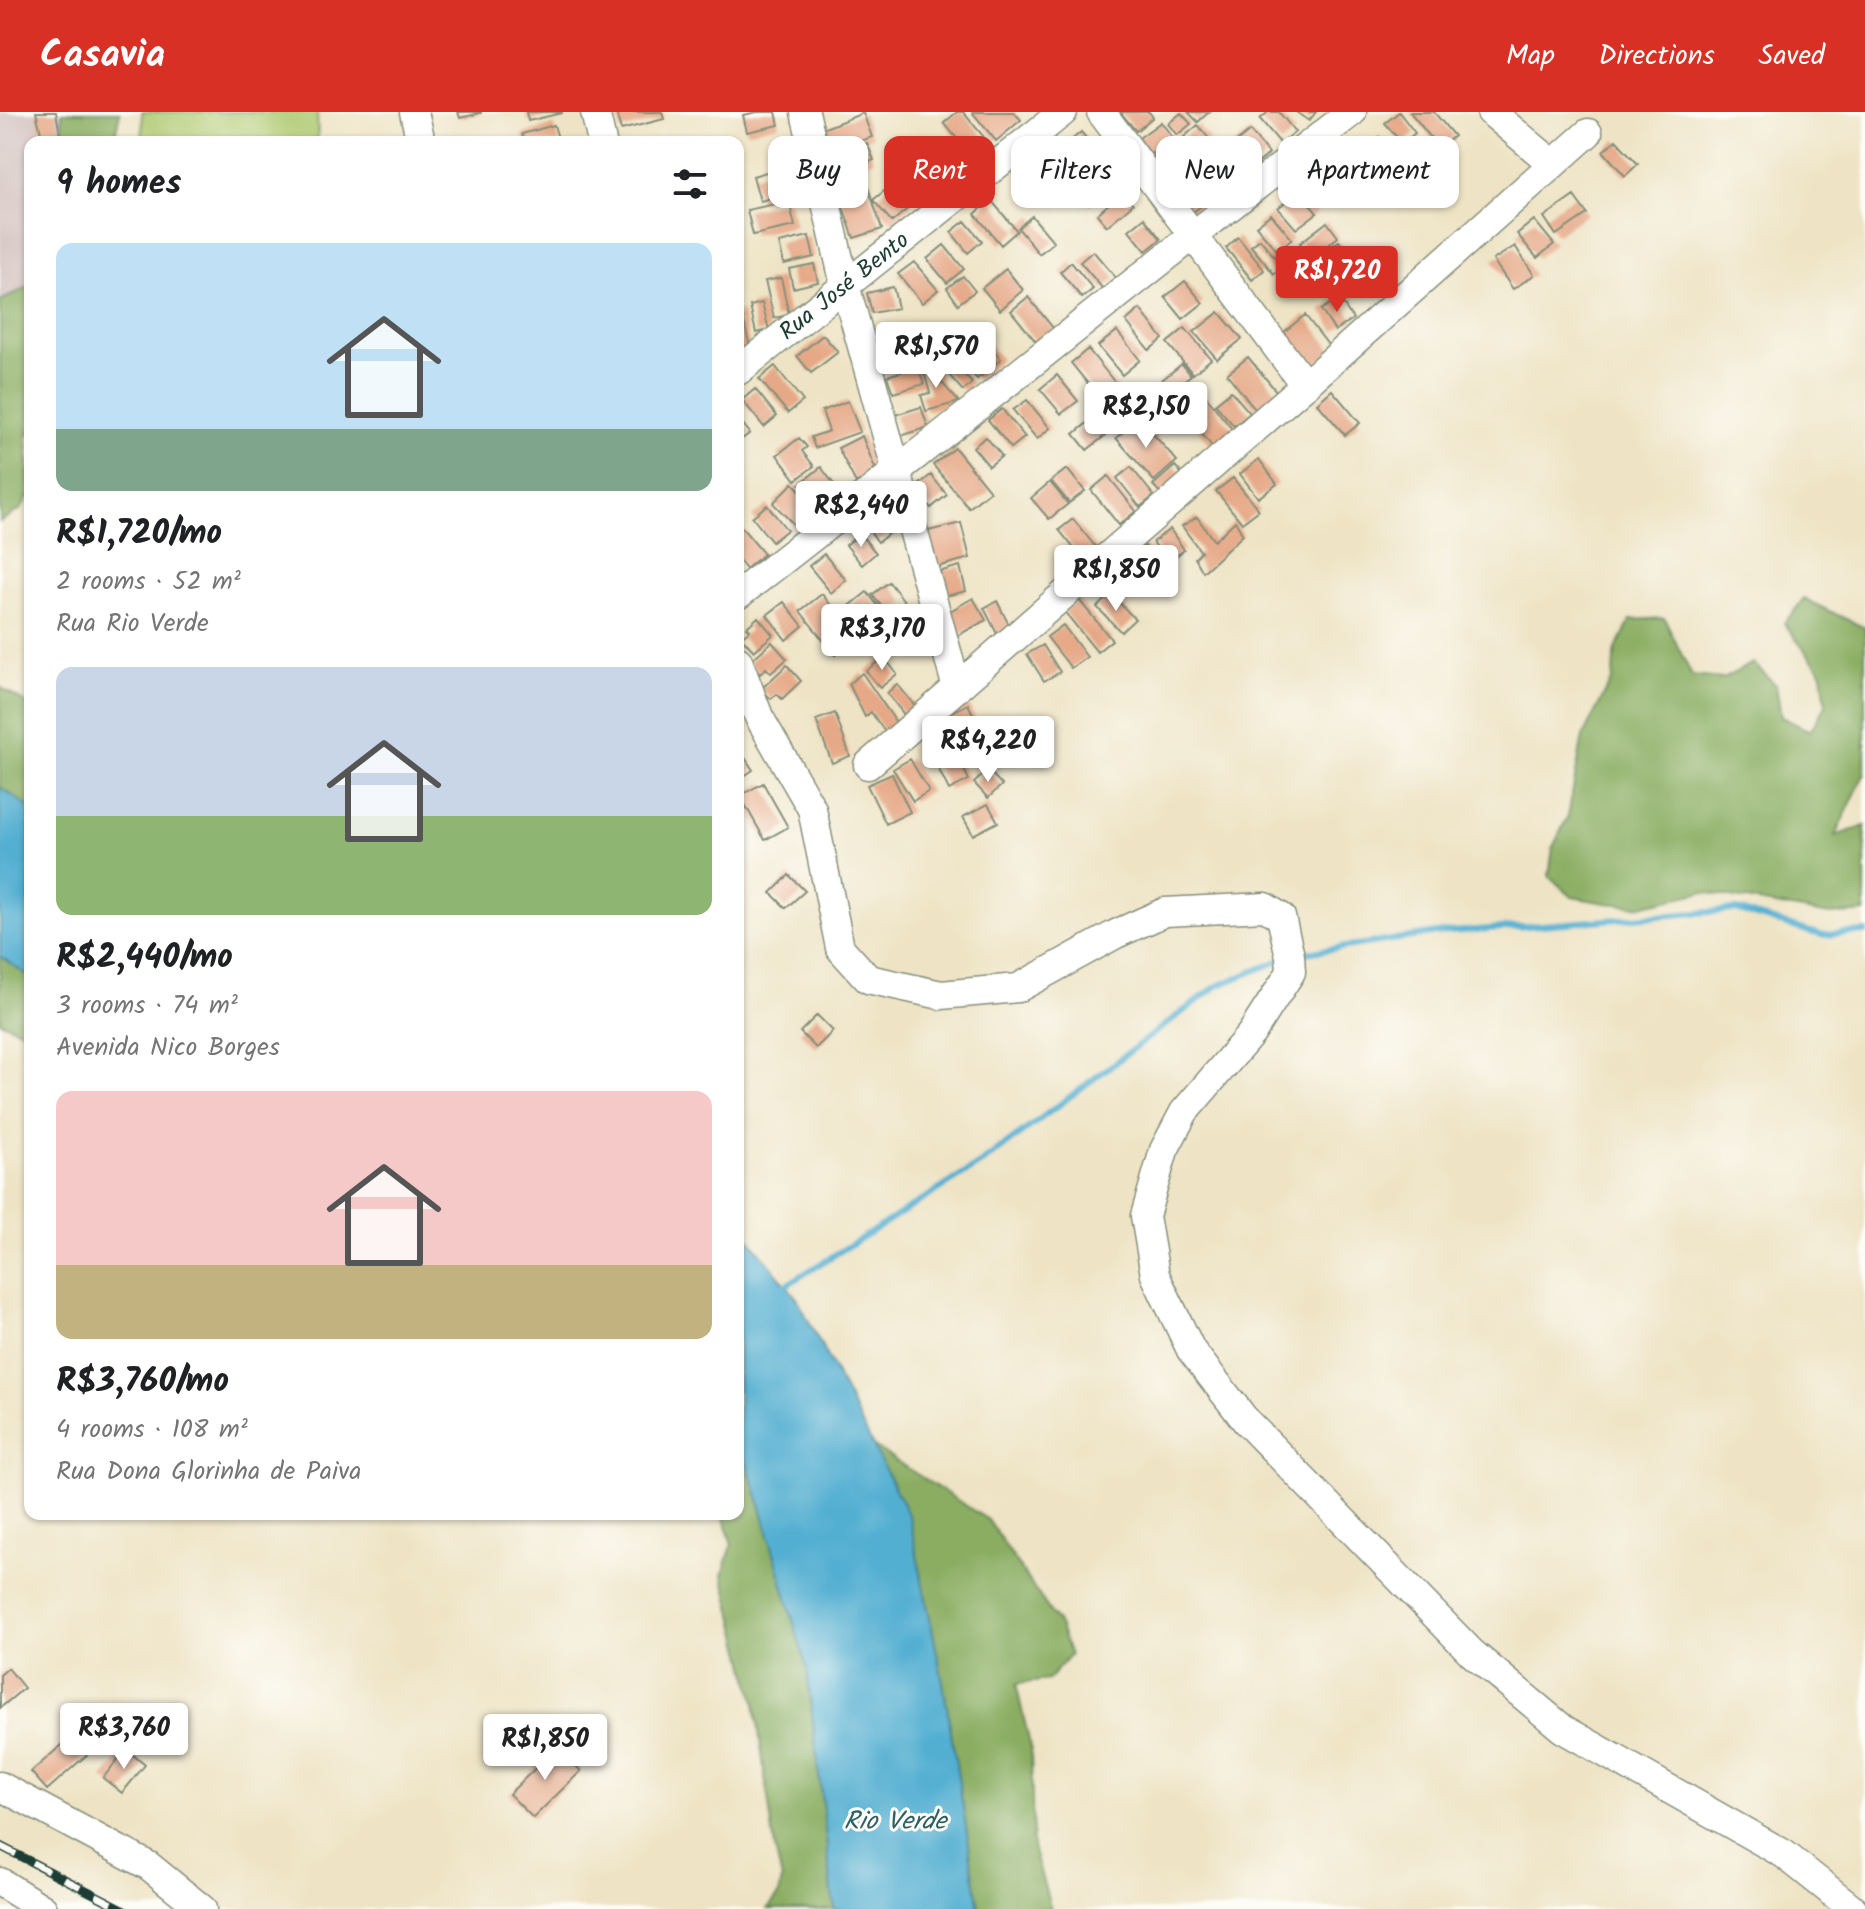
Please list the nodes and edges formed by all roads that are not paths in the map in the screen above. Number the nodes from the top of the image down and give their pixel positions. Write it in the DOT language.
graph roads {
  1 [pos="414,112"];
  2 [pos="595,112"];
  3 [pos="805,112"];
  4 [pos="1063,112"];
  5 [pos="1101,112"];
  6 [pos="1352,112"];
  7 [pos="1491,112"];
  8 [pos="1588,133"];
  9 [pos="420,136"];
  10 [pos="601,136"];
  11 [pos="1553,164"];
  12 [pos="1191,235"];
  13 [pos="845,285"];
  14 [pos="744,366"];
  15 [pos="1305,385"];
  16 [pos="896,473"];
  17 [pos="744,590"];
  18 [pos="744,677"];
  19 [pos="957,688"];
  20 [pos="868,765"];
  21 [pos="0,1786"];
  22 [pos="0,1882"];
  23 [pos="43,1909"];
  24 [pos="202,1909"];
  25 [pos="1853,1909"];
  1 -- 9 [label="street"];
  2 -- 10 [label="street"];
  3 -- 13 [label="street"];
  4 -- 13 [label="street, Rua José Bento"];
  5 -- 12 [label="street"];
  6 -- 12 [label="street"];
  7 -- 11 [label="street"];
  8 -- 11 [label="street"];
  11 -- 15 [label="street"];
  12 -- 15 [label="street"];
  12 -- 16 [label="street"];
  13 -- 14 [label="street, Rua José Bento"];
  13 -- 16 [label="street"];
  15 -- 19 [label="street"];
  16 -- 17 [label="street"];
  16 -- 19 [label="street"];
  18 -- 25 [label="street"];
  19 -- 20 [label="street"];
  21 -- 24 [label="street"];
  22 -- 23 [label="street"];
}
